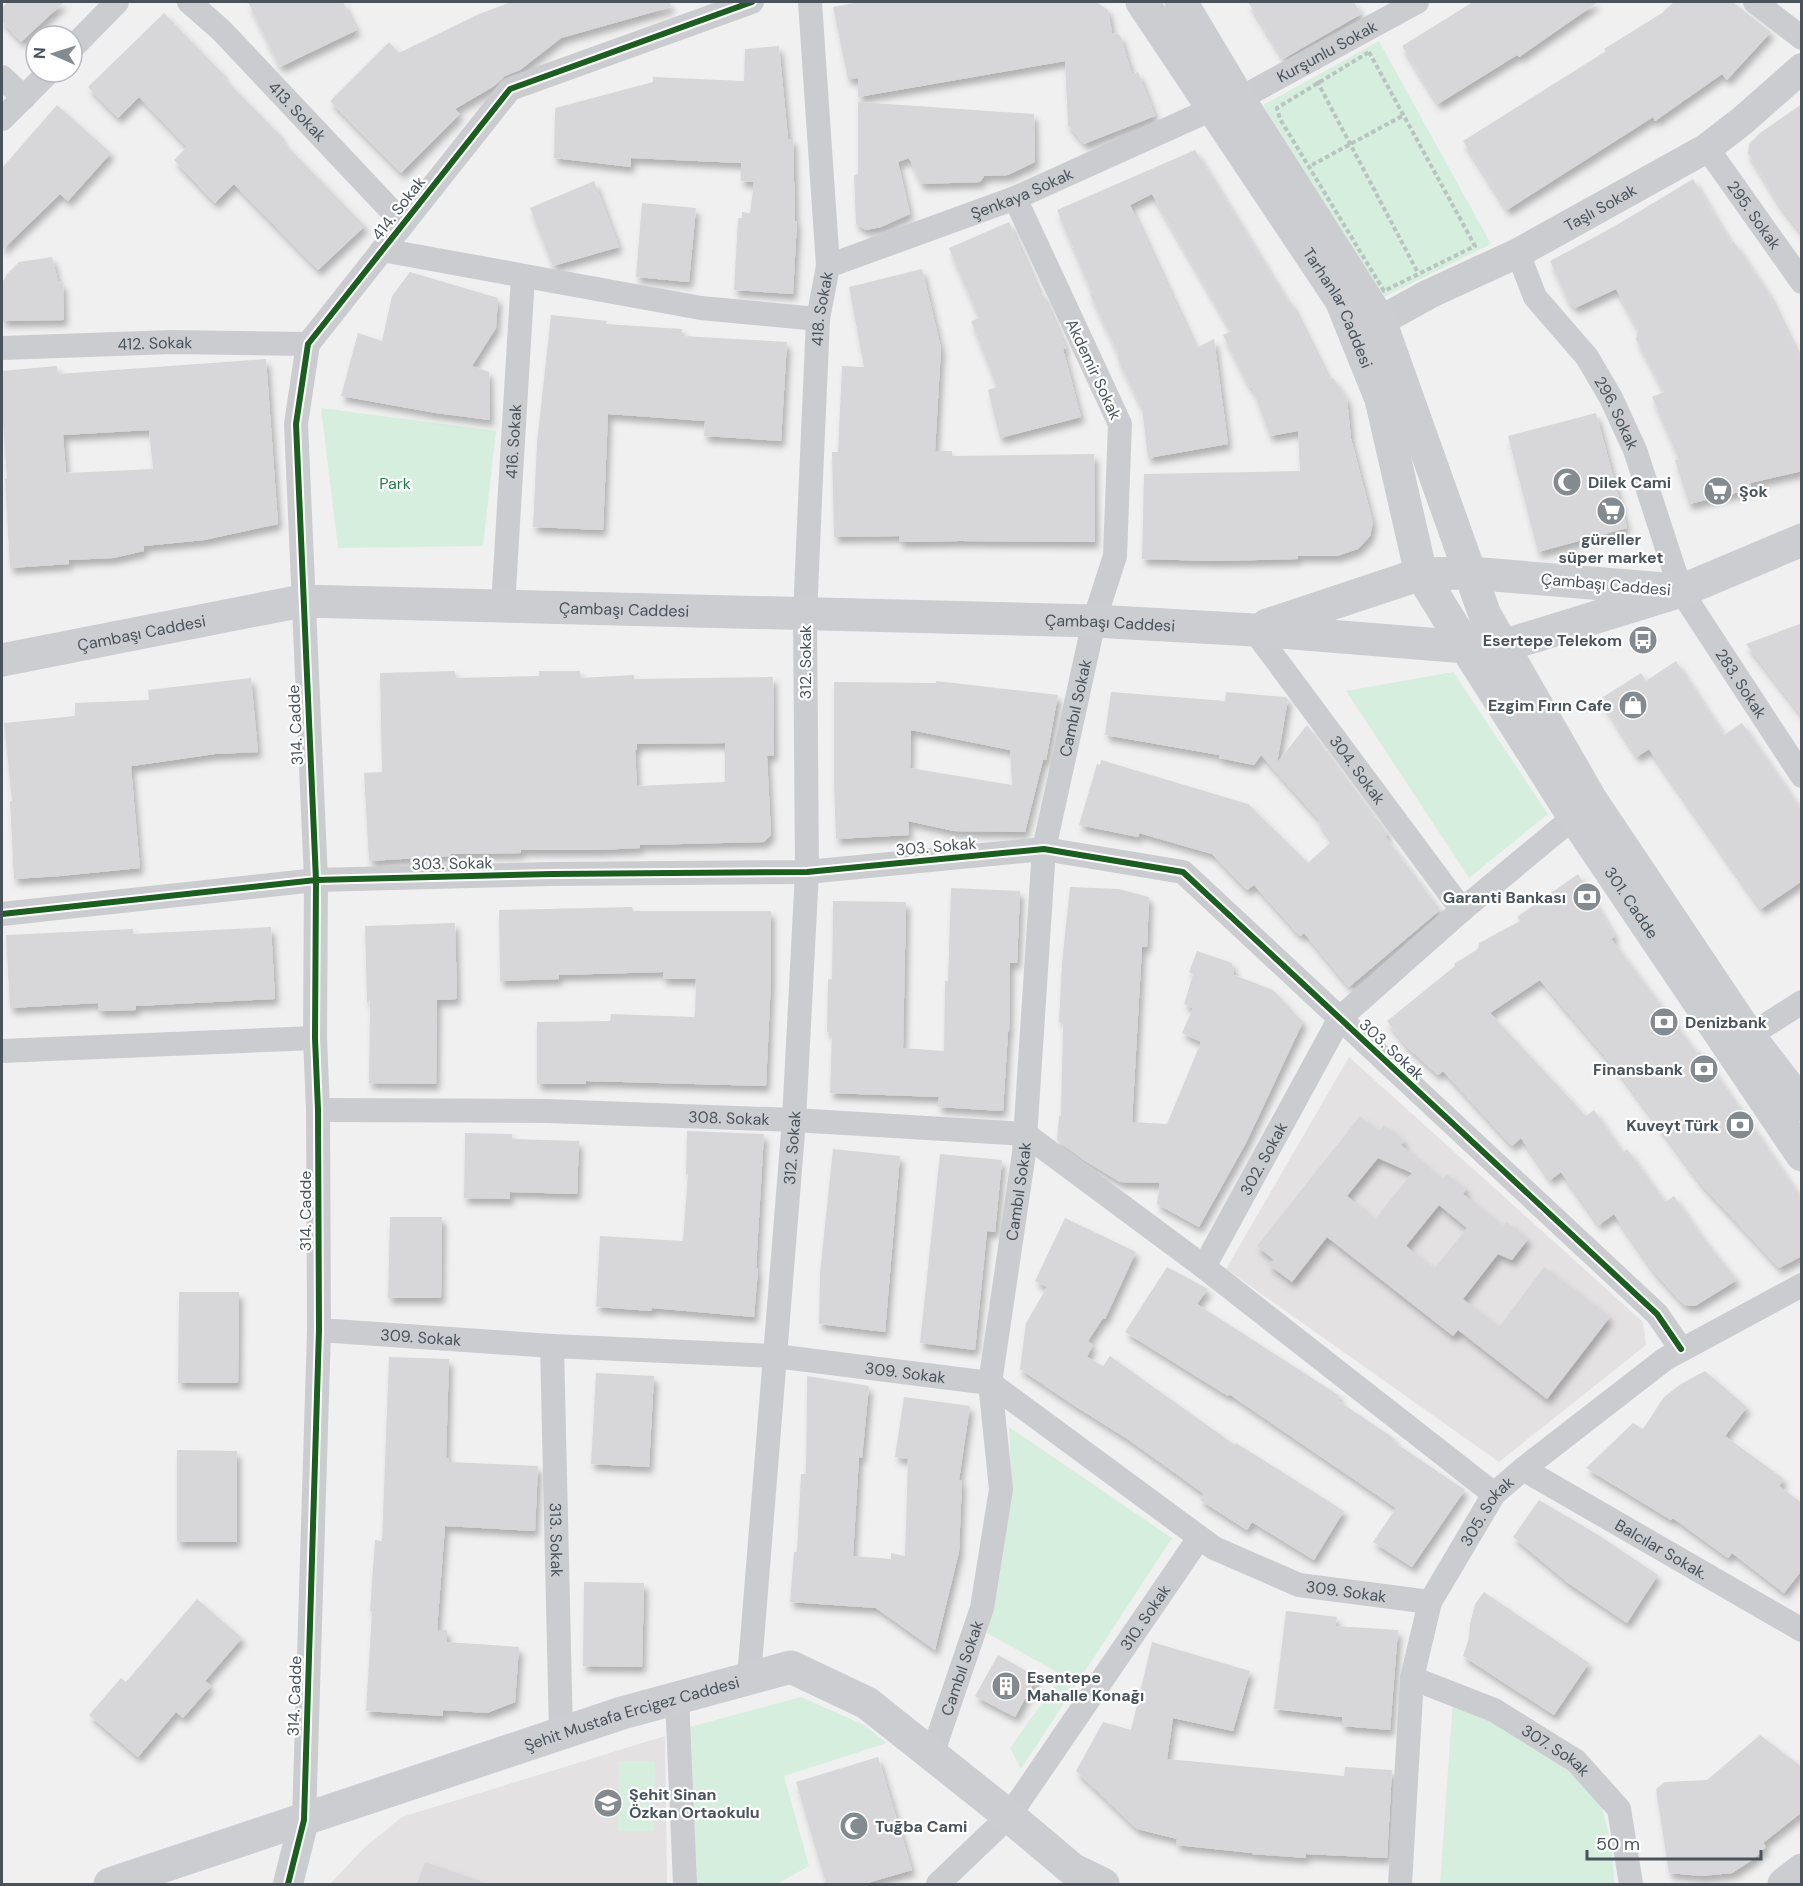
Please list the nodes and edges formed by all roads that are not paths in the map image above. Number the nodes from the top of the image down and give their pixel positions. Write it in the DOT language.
graph roads {
  1 [pos="117,2"];
  2 [pos="189,2"];
  3 [pos="752,2"];
  4 [pos="810,2"];
  5 [pos="1142,2"];
  6 [pos="1181,2"];
  7 [pos="1417,2"];
  8 [pos="1755,2"];
  9 [pos="84,36"];
  10 [pos="1802,38"];
  11 [pos="1802,68"];
  12 [pos="2,77"];
  13 [pos="37,84"];
  14 [pos="24,98"];
  15 [pos="1226,104"];
  16 [pos="2,119"];
  17 [pos="1707,148"];
  18 [pos="1015,198"];
  19 [pos="404,223"];
  20 [pos="382,250"];
  21 [pos="1518,253"];
  22 [pos="828,266"];
  23 [pos="523,276"];
  24 [pos="1802,282"];
  25 [pos="818,319"];
  26 [pos="1380,321"];
  27 [pos="308,344"];
  28 [pos="2,348"];
  29 [pos="1802,540"];
  30 [pos="1470,573"];
  31 [pos="1421,574"];
  32 [pos="1681,591"];
  33 [pos="302,601"];
  34 [pos="503,606"];
  35 [pos="805,615"];
  36 [pos="1094,621"];
  37 [pos="1254,630"];
  38 [pos="1503,646"];
  39 [pos="1466,647"];
  40 [pos="2,660"];
  41 [pos="1802,776"];
  42 [pos="1582,808"];
  43 [pos="1044,849"];
  44 [pos="807,872"];
  45 [pos="316,880"];
  46 [pos="1462,910"];
  47 [pos="2,914"];
  48 [pos="1802,1002"];
  49 [pos="1340,1018"];
  50 [pos="1749,1036"];
  51 [pos="315,1038"];
  52 [pos="2,1051"];
  53 [pos="1802,1105"];
  54 [pos="318,1110"];
  55 [pos="794,1120"];
  56 [pos="1025,1134"];
  57 [pos="1802,1155"];
  58 [pos="1204,1268"];
  59 [pos="1802,1285"];
  60 [pos="319,1330"];
  61 [pos="552,1346"];
  62 [pos="1681,1349"];
  63 [pos="775,1356"];
  64 [pos="990,1383"];
  65 [pos="1523,1469"];
  66 [pos="1494,1494"];
  67 [pos="1199,1538"];
  68 [pos="1430,1602"];
  69 [pos="1802,1630"];
  70 [pos="749,1678"];
  71 [pos="1412,1678"];
  72 [pos="677,1698"];
  73 [pos="561,1733"];
  74 [pos="932,1755"];
  75 [pos="1009,1815"];
  76 [pos="304,1820"];
  77 [pos="1802,1870"];
  78 [pos="1081,1877"];
  79 [pos="110,1884"];
  80 [pos="288,1884"];
  81 [pos="686,1884"];
  82 [pos="938,1884"];
  83 [pos="1103,1884"];
  84 [pos="1400,1884"];
  85 [pos="1631,1884"];
  86 [pos="1784,1884"];
  1 -- 9 [label="street"];
  2 -- 19 [label="street, 413. Sokak"];
  3 -- 19 [label="street, 414. Sokak"];
  4 -- 22 [label="street, 418. Sokak"];
  5 -- 15 [label="main road, Tarhanlar Caddesi"];
  6 -- 15 [label="main road, Tarhanlar Caddesi"];
  7 -- 15 [label="street, Kurşunlu Sokak"];
  8 -- 10 [label="street"];
  11 -- 17 [label="street, Taşlı Sokak"];
  12 -- 14 [label="street"];
  13 -- 14 [label="street"];
  14 -- 16 [label="street"];
  15 -- 18 [label="street, Şenkaya Sokak"];
  15 -- 26 [label="main road, Tarhanlar Caddesi"];
  15 -- 31 [label="main road, Tarhanlar Caddesi"];
  17 -- 21 [label="street, Taşlı Sokak"];
  17 -- 24 [label="street, 295. Sokak"];
  18 -- 22 [label="street, Şenkaya Sokak"];
  18 -- 36 [label="street, Akdemir Sokak"];
  19 -- 20 [label="street, 414. Sokak"];
  20 -- 23 [label="street"];
  20 -- 27 [label="street, 414. Sokak"];
  21 -- 26 [label="street, Taşlı Sokak"];
  21 -- 32 [label="street, 296. Sokak"];
  22 -- 25 [label="street, 418. Sokak"];
  23 -- 25 [label="street"];
  23 -- 34 [label="street, 416. Sokak"];
  25 -- 35 [label="street, 418. Sokak"];
  26 -- 30 [label="main road, Tarhanlar Caddesi"];
  27 -- 28 [label="street, 412. Sokak"];
  27 -- 33 [label="street, 414. Sokak"];
  29 -- 32 [label="main road, Çambaşı Caddesi"];
  30 -- 31 [label="main road, Çambaşı Caddesi"];
  30 -- 32 [label="main road, Çambaşı Caddesi"];
  30 -- 38 [label="main road, Tarhanlar Caddesi"];
  31 -- 37 [label="main road, Çambaşı Caddesi"];
  31 -- 39 [label="main road, Tarhanlar Caddesi"];
  32 -- 38 [label="main road, Çambaşı Caddesi"];
  32 -- 41 [label="street, 283. Sokak"];
  33 -- 34 [label="main road, Çambaşı Caddesi"];
  33 -- 40 [label="main road, Çambaşı Caddesi"];
  33 -- 45 [label="street, 314. Cadde"];
  34 -- 35 [label="main road, Çambaşı Caddesi"];
  35 -- 36 [label="main road, Çambaşı Caddesi"];
  35 -- 44 [label="street, 312. Sokak"];
  36 -- 37 [label="main road, Çambaşı Caddesi"];
  36 -- 43 [label="street, Cambıl Sokak"];
  37 -- 39 [label="main road, Çambaşı Caddesi"];
  37 -- 46 [label="street, 304. Sokak"];
  38 -- 39 [label="main road, Çambaşı Caddesi"];
  38 -- 42 [label="main road, 301. Cadde"];
  39 -- 42 [label="main road, 301. Cadde"];
  42 -- 46 [label="street, 302. Sokak"];
  42 -- 50 [label="main road, 301. Cadde"];
  42 -- 57 [label="main road, 301. Cadde"];
  43 -- 44 [label="street, 303. Sokak"];
  43 -- 49 [label="street, 303. Sokak"];
  43 -- 56 [label="street, Cambıl Sokak"];
  44 -- 45 [label="street, 303. Sokak"];
  44 -- 55 [label="street, 312. Sokak"];
  45 -- 47 [label="street, 303. Sokak"];
  45 -- 51 [label="street, 314. Cadde"];
  46 -- 49 [label="street, 302. Sokak"];
  48 -- 50 [label="street"];
  49 -- 58 [label="street, 302. Sokak"];
  49 -- 62 [label="street, 303. Sokak"];
  50 -- 53 [label="main road, 301. Cadde"];
  51 -- 52 [label="street"];
  51 -- 54 [label="street, 314. Cadde"];
  54 -- 55 [label="street, 308. Sokak"];
  54 -- 60 [label="street, 314. Cadde"];
  55 -- 56 [label="street, 308. Sokak"];
  55 -- 63 [label="street, 312. Sokak"];
  56 -- 58 [label="street"];
  56 -- 64 [label="street, Cambıl Sokak"];
  58 -- 66 [label="street"];
  59 -- 62 [label="street, 305. Sokak"];
  60 -- 61 [label="street, 309. Sokak"];
  60 -- 76 [label="street, 314. Cadde"];
  61 -- 63 [label="street, 309. Sokak"];
  61 -- 73 [label="street, 313. Sokak"];
  62 -- 65 [label="street, 305. Sokak"];
  63 -- 64 [label="street, 309. Sokak"];
  63 -- 70 [label="street, 312. Sokak"];
  64 -- 67 [label="street, 309. Sokak"];
  64 -- 74 [label="street, Cambıl Sokak"];
  65 -- 66 [label="street, 305. Sokak"];
  65 -- 69 [label="street, Balcılar Sokak."];
  66 -- 68 [label="street, 305. Sokak"];
  67 -- 68 [label="street, 309. Sokak"];
  67 -- 75 [label="street, 310. Sokak"];
  68 -- 71 [label="street, 305. Sokak"];
  70 -- 72 [label="main road, Şehit Mustafa Ercigez Caddesi"];
  70 -- 74 [label="main road, Şehit Mustafa Ercigez Caddesi"];
  71 -- 84 [label="street, 305. Sokak"];
  71 -- 85 [label="street, 307. Sokak"];
  72 -- 73 [label="main road, Şehit Mustafa Ercigez Caddesi"];
  72 -- 81 [label="street"];
  73 -- 76 [label="main road, Şehit Mustafa Ercigez Caddesi"];
  74 -- 75 [label="main road, Şehit Mustafa Ercigez Caddesi"];
  75 -- 78 [label="main road, Şehit Mustafa Ercigez Caddesi"];
  75 -- 82 [label="street, 310. Sokak"];
  76 -- 79 [label="main road, Şehit Mustafa Ercigez Caddesi"];
  76 -- 80 [label="street"];
  77 -- 86 [label="main road"];
  78 -- 83 [label="main road, Şehit Mustafa Ercigez Caddesi"];
}
